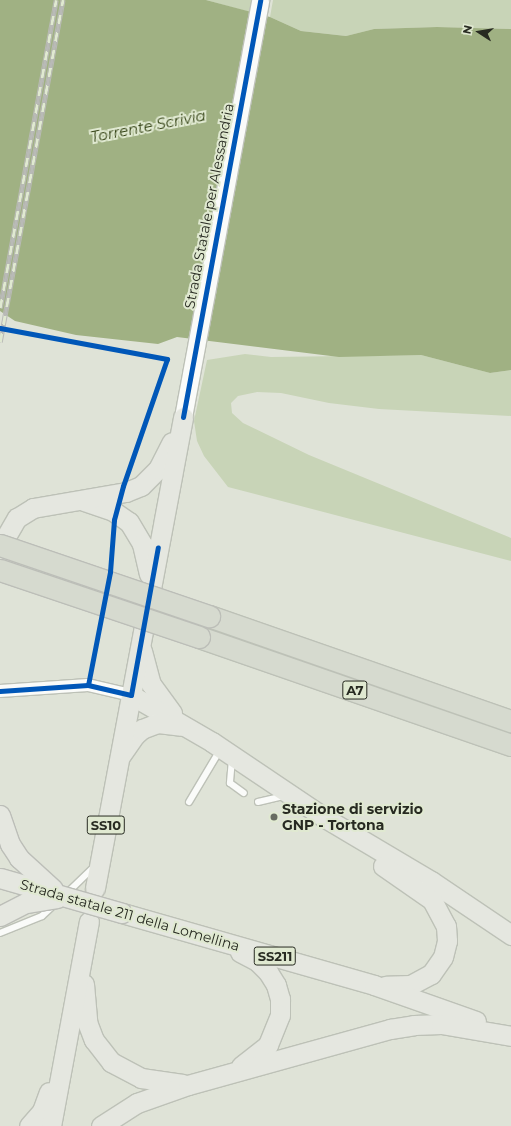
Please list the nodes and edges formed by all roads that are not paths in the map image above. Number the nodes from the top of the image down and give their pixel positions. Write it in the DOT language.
graph roads {
  1 [pos="260,0"];
  2 [pos="183,417"];
  3 [pos="84,501"];
  4 [pos="0,546"];
  5 [pos="0,570"];
  6 [pos="151,585"];
  7 [pos="140,644"];
  8 [pos="0,691"];
  9 [pos="131,694"];
  10 [pos="511,721"];
  11 [pos="184,726"];
  12 [pos="511,745"];
  13 [pos="227,752"];
  14 [pos="117,761"];
  15 [pos="244,793"];
  16 [pos="290,795"];
  17 [pos="189,802"];
  18 [pos="258,802"];
  19 [pos="0,815"];
  20 [pos="325,818"];
  21 [pos="99,862"];
  22 [pos="0,878"];
  23 [pos="95,888"];
  24 [pos="65,897"];
  25 [pos="0,916"];
  26 [pos="89,921"];
  27 [pos="0,933"];
  28 [pos="203,934"];
  29 [pos="511,935"];
  30 [pos="85,943"];
  31 [pos="374,985"];
  32 [pos="67,1035"];
  33 [pos="511,1036"];
  34 [pos="231,1073"];
  35 [pos="188,1085"];
  36 [pos="29,1126"];
  37 [pos="51,1126"];
  38 [pos="101,1126"];
  1 -- 2 [label="main road, Strada Statale per Alessandria"];
  2 -- 3 [label="main road"];
  2 -- 6 [label="main road, Strada Statale per Alessandria"];
  3 -- 4 [label="main road"];
  3 -- 6 [label="main road"];
  4 -- 10 [label="highway, A7, bridge"];
  5 -- 12 [label="highway, A7, bridge"];
  6 -- 7 [label="main road, Strada Statale per Alessandria"];
  7 -- 9 [label="main road, Strada Statale per Alessandria"];
  7 -- 11 [label="main road"];
  8 -- 9 [label="street"];
  9 -- 11 [label="main road"];
  9 -- 14 [label="main road, Strada Statale per Alessandria"];
  11 -- 13 [label="main road"];
  11 -- 14 [label="main road"];
  13 -- 15 [label="lane"];
  13 -- 16 [label="main road"];
  13 -- 17 [label="lane"];
  14 -- 21 [label="main road, Strada Statale per Alessandria / SS10"];
  16 -- 18 [label="lane"];
  16 -- 20 [label="main road"];
  19 -- 24 [label="main road, bridge"];
  20 -- 29 [label="main road"];
  20 -- 31 [label="main road"];
  21 -- 23 [label="main road, Strada Statale per Alessandria / SS10"];
  21 -- 27 [label="lane"];
  22 -- 24 [label="main road, Strada statale 211 della Lomellina / SS211, bridge"];
  24 -- 25 [label="main road, bridge"];
  24 -- 28 [label="main road, Strada statale 211 della Lomellina / SS211, bridge"];
  26 -- 30 [label="main road"];
  28 -- 31 [label="main road, Strada statale 211 della Lomellina / SS211"];
  28 -- 34 [label="main road"];
  30 -- 32 [label="main road"];
  30 -- 35 [label="main road"];
  31 -- 33 [label="main road, Strada statale 211 della Lomellina / SS211"];
  32 -- 36 [label="main road"];
  32 -- 37 [label="main road"];
  33 -- 34 [label="main road"];
  34 -- 35 [label="main road"];
  35 -- 38 [label="main road"];
}
